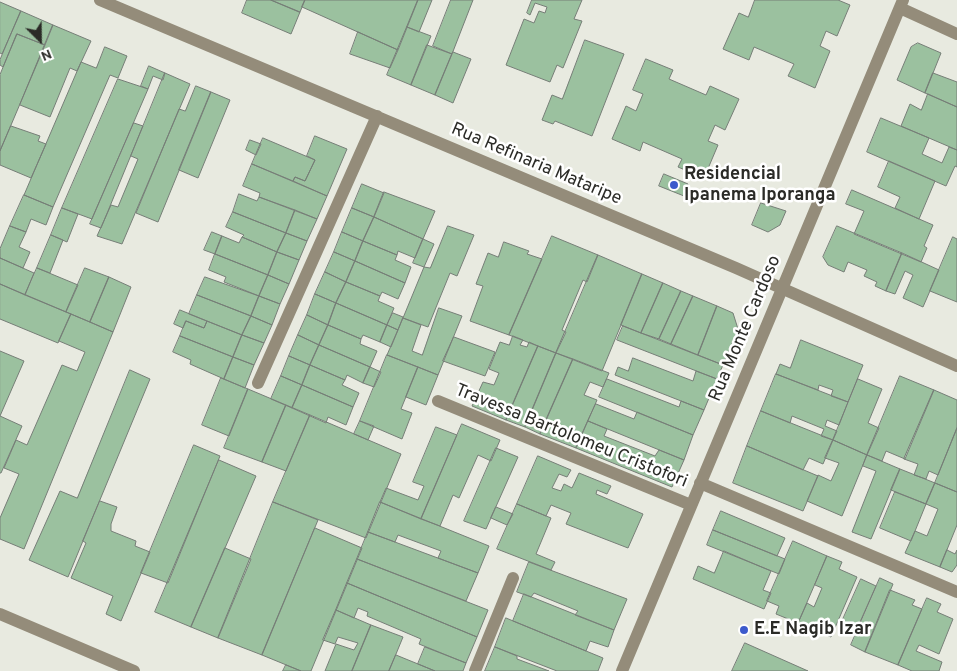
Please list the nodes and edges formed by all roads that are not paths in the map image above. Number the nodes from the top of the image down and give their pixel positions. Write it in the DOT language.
graph roads {
  1 [pos="100,0"];
  2 [pos="901,4"];
  3 [pos="957,34"];
  4 [pos="377,116"];
  5 [pos="782,289"];
  6 [pos="957,366"];
  7 [pos="258,383"];
  8 [pos="438,401"];
  9 [pos="700,482"];
  10 [pos="691,505"];
  11 [pos="513,578"];
  12 [pos="957,592"];
  13 [pos="0,614"];
  14 [pos="134,671"];
  15 [pos="475,671"];
  16 [pos="622,671"];
  1 -- 4 [label="street, Rua Refinaria Mataripe"];
  2 -- 3 [label="street"];
  2 -- 5 [label="street, Rua Monte Cardoso"];
  4 -- 5 [label="street, Rua Refinaria Mataripe"];
  4 -- 7 [label="street"];
  5 -- 6 [label="street, Rua Refinaria Mataripe"];
  5 -- 9 [label="street, Rua Monte Cardoso"];
  8 -- 10 [label="street, Travessa Bartolomeu Cristofori"];
  9 -- 10 [label="street, Rua Monte Cardoso"];
  9 -- 12 [label="street"];
  10 -- 16 [label="street, Rua Monte Cardoso"];
  11 -- 15 [label="street"];
  13 -- 14 [label="street"];
}
